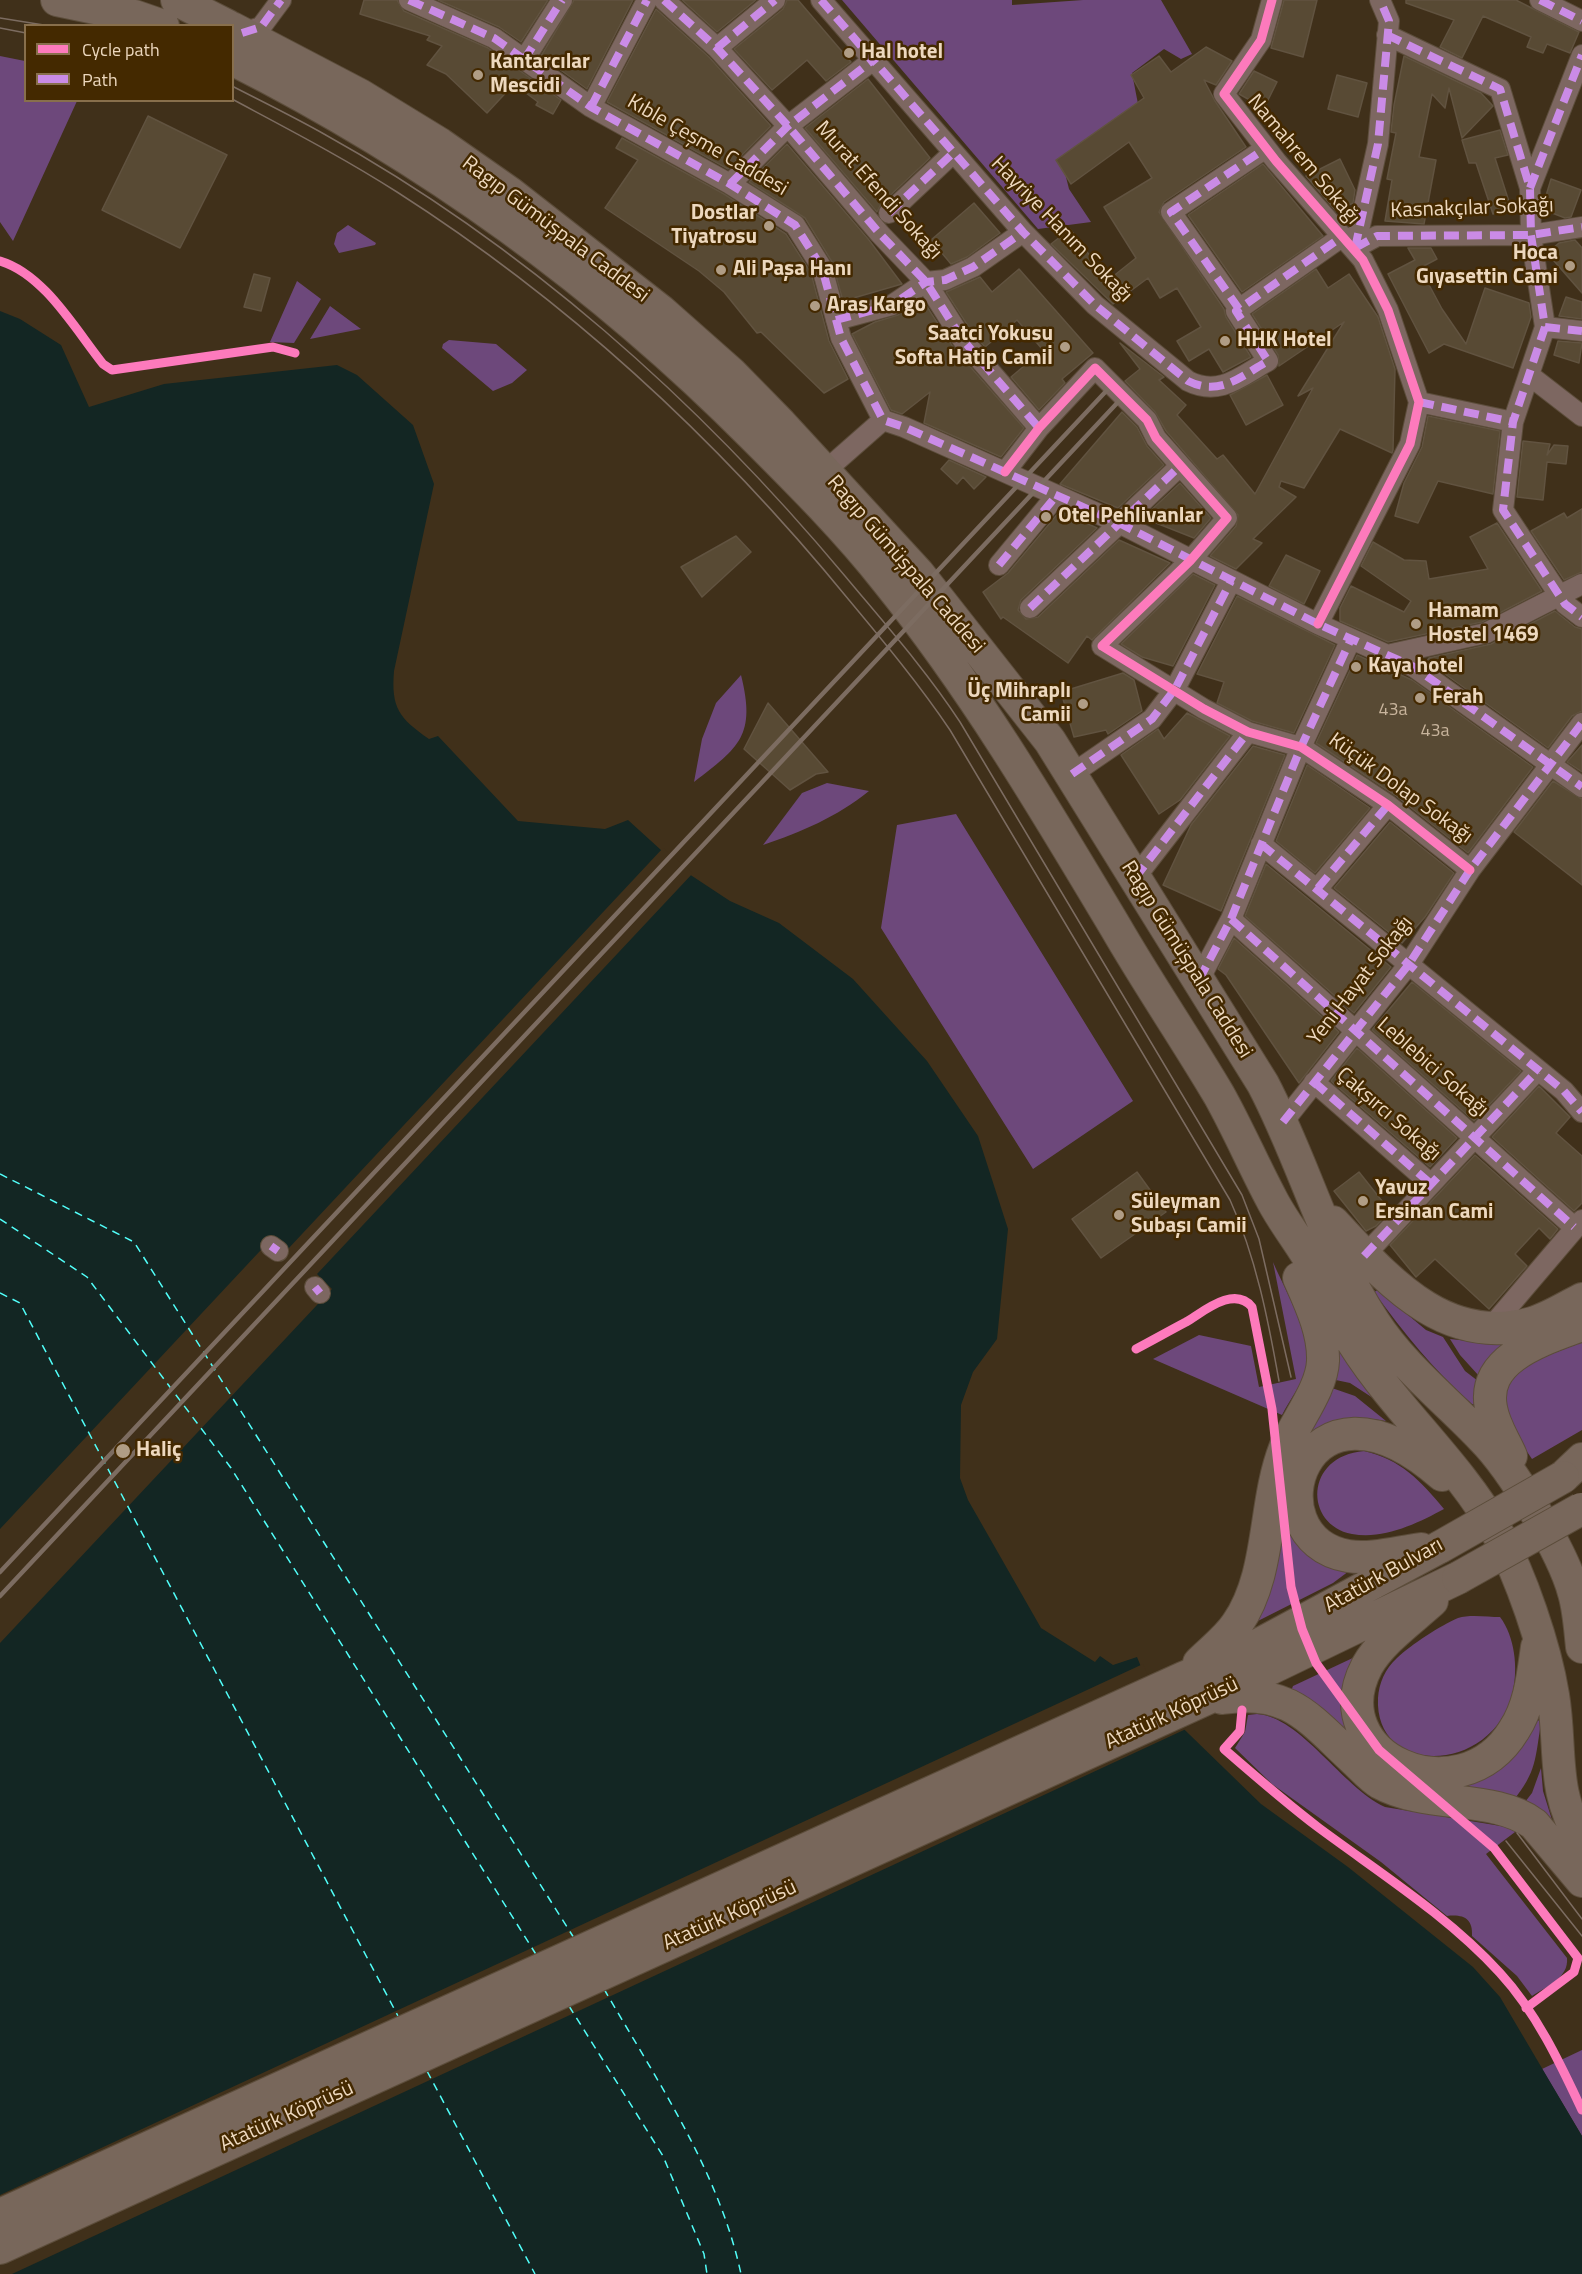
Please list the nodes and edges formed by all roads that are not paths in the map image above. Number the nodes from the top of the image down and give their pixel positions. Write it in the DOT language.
graph roads {
  1 [pos="177,0"];
  2 [pos="281,0"];
  3 [pos="409,0"];
  4 [pos="562,0"];
  5 [pos="647,0"];
  6 [pos="664,0"];
  7 [pos="776,0"];
  8 [pos="821,0"];
  9 [pos="1272,0"];
  10 [pos="1380,0"];
  11 [pos="1540,0"];
  12 [pos="83,2"];
  13 [pos="1582,21"];
  14 [pos="157,24"];
  15 [pos="215,24"];
  16 [pos="1387,35"];
  17 [pos="234,36"];
  18 [pos="717,48"];
  19 [pos="1582,55"];
  20 [pos="524,60"];
  21 [pos="873,60"];
  22 [pos="277,66"];
  23 [pos="591,107"];
  24 [pos="788,126"];
  25 [pos="1266,148"];
  26 [pos="953,153"];
  27 [pos="730,184"];
  28 [pos="1530,188"];
  29 [pos="890,213"];
  30 [pos="1580,225"];
  31 [pos="1023,232"];
  32 [pos="1531,235"];
  33 [pos="1349,242"];
  34 [pos="926,282"];
  35 [pos="1239,309"];
  36 [pos="836,320"];
  37 [pos="1545,327"];
  38 [pos="1582,331"];
  39 [pos="1529,375"];
  40 [pos="1419,402"];
  41 [pos="1582,416"];
  42 [pos="883,420"];
  43 [pos="1513,422"];
  44 [pos="1040,428"];
  45 [pos="1180,466"];
  46 [pos="825,471"];
  47 [pos="1005,472"];
  48 [pos="1057,495"];
  49 [pos="1121,524"];
  50 [pos="1190,561"];
  51 [pos="999,565"];
  52 [pos="1231,581"];
  53 [pos="1582,584"];
  54 [pos="1562,600"];
  55 [pos="1030,608"];
  56 [pos="1582,617"];
  57 [pos="1318,624"];
  58 [pos="1351,639"];
  59 [pos="1388,655"];
  60 [pos="1175,689"];
  61 [pos="1582,723"];
  62 [pos="1248,732"];
  63 [pos="1301,747"];
  64 [pos="1552,764"];
  65 [pos="1071,774"];
  66 [pos="1582,788"];
  67 [pos="1388,805"];
  68 [pos="1261,844"];
  69 [pos="1470,870"];
  70 [pos="1135,878"];
  71 [pos="1318,888"];
  72 [pos="1231,919"];
  73 [pos="1409,964"];
  74 [pos="1198,980"];
  75 [pos="1353,1031"];
  76 [pos="1537,1071"];
  77 [pos="1314,1082"];
  78 [pos="1582,1112"];
  79 [pos="1283,1122"];
  80 [pos="1475,1137"];
  81 [pos="1431,1184"];
  82 [pos="1315,1201"];
  83 [pos="1273,1202"];
  84 [pos="1578,1223"];
  85 [pos="1364,1256"];
  86 [pos="1582,1299"];
  87 [pos="1582,1325"];
  88 [pos="1491,1327"];
  89 [pos="1576,1468"];
  90 [pos="1521,1491"];
  91 [pos="1472,1492"];
  92 [pos="1582,1509"];
  93 [pos="1440,1547"];
  94 [pos="1572,1568"];
  95 [pos="1458,1578"];
  96 [pos="1538,1640"];
  97 [pos="1582,1647"];
  98 [pos="1189,1690"];
  99 [pos="1582,1840"];
  100 [pos="1582,1881"];
  101 [pos="0,2215"];
  102 [pos="0,2248"];
  1 -- 15 [label="main road, Ragıp Gümüşpala Caddesi"];
  2 -- 17 [label="street"];
  3 -- 20 [label="street, Kıble Çeşme Caddesi"];
  4 -- 20 [label="street"];
  5 -- 23 [label="street"];
  6 -- 18 [label="street, Murat Efendi Sokağı"];
  7 -- 18 [label="street"];
  8 -- 21 [label="street, Hayriye Hanım Sokağı"];
  9 -- 25 [label="street, Namahrem Sokağı"];
  10 -- 16 [label="street"];
  11 -- 13 [label="street"];
  12 -- 14 [label="main road"];
  16 -- 28 [label="street"];
  16 -- 33 [label="street"];
  17 -- 22 [label="main road, Ragıp Gümüşpala Caddesi"];
  18 -- 24 [label="street, Murat Efendi Sokağı"];
  19 -- 28 [label="street"];
  20 -- 23 [label="street, Kıble Çeşme Caddesi"];
  21 -- 24 [label="street"];
  21 -- 26 [label="street, Hayriye Hanım Sokağı"];
  22 -- 46 [label="main road, Ragıp Gümüşpala Caddesi"];
  22 -- 83 [label="main road, Ragıp Gümüşpala Caddesi"];
  23 -- 27 [label="street, Kıble Çeşme Caddesi"];
  24 -- 27 [label="street"];
  24 -- 34 [label="street, Murat Efendi Sokağı"];
  25 -- 33 [label="street, Namahrem Sokağı"];
  25 -- 35 [label="street"];
  26 -- 29 [label="street"];
  26 -- 31 [label="street, Hayriye Hanım Sokağı"];
  27 -- 36 [label="street, Kıble Çeşme Caddesi"];
  28 -- 32 [label="street"];
  30 -- 32 [label="street, Kasnakçılar Sokağı"];
  31 -- 34 [label="street"];
  31 -- 35 [label="street, Hayriye Hanım Sokağı"];
  32 -- 33 [label="street, Kasnakçılar Sokağı"];
  32 -- 37 [label="street"];
  33 -- 35 [label="street"];
  33 -- 40 [label="street"];
  34 -- 36 [label="street"];
  34 -- 44 [label="street, Murat Efendi Sokağı"];
  36 -- 42 [label="street, Kıble Çeşme Caddesi"];
  37 -- 38 [label="street"];
  37 -- 39 [label="street"];
  39 -- 41 [label="street"];
  39 -- 43 [label="street"];
  40 -- 43 [label="street"];
  40 -- 57 [label="street"];
  42 -- 46 [label="street"];
  42 -- 47 [label="street"];
  43 -- 54 [label="street"];
  44 -- 45 [label="street"];
  44 -- 47 [label="street"];
  45 -- 49 [label="street"];
  45 -- 50 [label="street"];
  46 -- 65 [label="main road, Ragıp Gümüşpala Caddesi"];
  47 -- 48 [label="street"];
  48 -- 49 [label="street"];
  48 -- 51 [label="street"];
  49 -- 50 [label="street"];
  49 -- 55 [label="street"];
  50 -- 52 [label="street"];
  50 -- 60 [label="street, Küçük Dolap Sokağı"];
  52 -- 57 [label="street"];
  52 -- 60 [label="street"];
  53 -- 54 [label="street"];
  54 -- 56 [label="street"];
  54 -- 59 [label="street"];
  57 -- 58 [label="street"];
  58 -- 59 [label="street"];
  58 -- 63 [label="street"];
  59 -- 64 [label="street"];
  60 -- 62 [label="street, Küçük Dolap Sokağı"];
  60 -- 65 [label="street"];
  61 -- 64 [label="street, Yeni Hayat Sokağı"];
  62 -- 63 [label="street, Küçük Dolap Sokağı"];
  62 -- 70 [label="street"];
  63 -- 67 [label="street, Küçük Dolap Sokağı"];
  63 -- 68 [label="street"];
  64 -- 66 [label="street"];
  64 -- 69 [label="street, Yeni Hayat Sokağı"];
  65 -- 70 [label="main road, Ragıp Gümüşpala Caddesi"];
  67 -- 69 [label="street, Küçük Dolap Sokağı"];
  67 -- 71 [label="street"];
  68 -- 71 [label="street"];
  68 -- 72 [label="street"];
  69 -- 73 [label="street, Yeni Hayat Sokağı"];
  70 -- 74 [label="main road, Ragıp Gümüşpala Caddesi"];
  71 -- 73 [label="street"];
  72 -- 74 [label="street"];
  72 -- 75 [label="street, Leblebici Sokağı"];
  73 -- 75 [label="street, Yeni Hayat Sokağı"];
  73 -- 76 [label="street"];
  74 -- 79 [label="main road, Ragıp Gümüşpala Caddesi"];
  75 -- 77 [label="street, Yeni Hayat Sokağı"];
  75 -- 80 [label="street, Leblebici Sokağı"];
  76 -- 78 [label="street"];
  76 -- 80 [label="street"];
  77 -- 79 [label="street, Yeni Hayat Sokağı"];
  77 -- 81 [label="street, Çakşırcı Sokağı"];
  79 -- 82 [label="main road, Ragıp Gümüşpala Caddesi"];
  80 -- 81 [label="street"];
  80 -- 84 [label="street, Leblebici Sokağı"];
  81 -- 85 [label="street"];
  82 -- 85 [label="main road"];
  82 -- 90 [label="main road, Ragıp Gümüşpala Caddesi"];
  83 -- 91 [label="main road, Ragıp Gümüşpala Caddesi"];
  83 -- 98 [label="main road"];
  84 -- 88 [label="street"];
  85 -- 88 [label="main road"];
  86 -- 88 [label="main road"];
  87 -- 90 [label="main road"];
  89 -- 93 [label="main road, Atatürk Bulvarı, bridge"];
  90 -- 94 [label="main road"];
  91 -- 93 [label="main road"];
  91 -- 96 [label="main road, Ragıp Gümüşpala Caddesi"];
  92 -- 95 [label="main road, Atatürk Bulvarı, bridge"];
  93 -- 98 [label="main road, Atatürk Bulvarı"];
  94 -- 97 [label="main road"];
  95 -- 96 [label="main road"];
  95 -- 98 [label="main road, Atatürk Köprüsü"];
  96 -- 99 [label="main road, Ragıp Gümüşpala Caddesi"];
  98 -- 100 [label="main road"];
  98 -- 101 [label="main road, Atatürk Köprüsü"];
  98 -- 102 [label="main road, Atatürk Köprüsü"];
}
